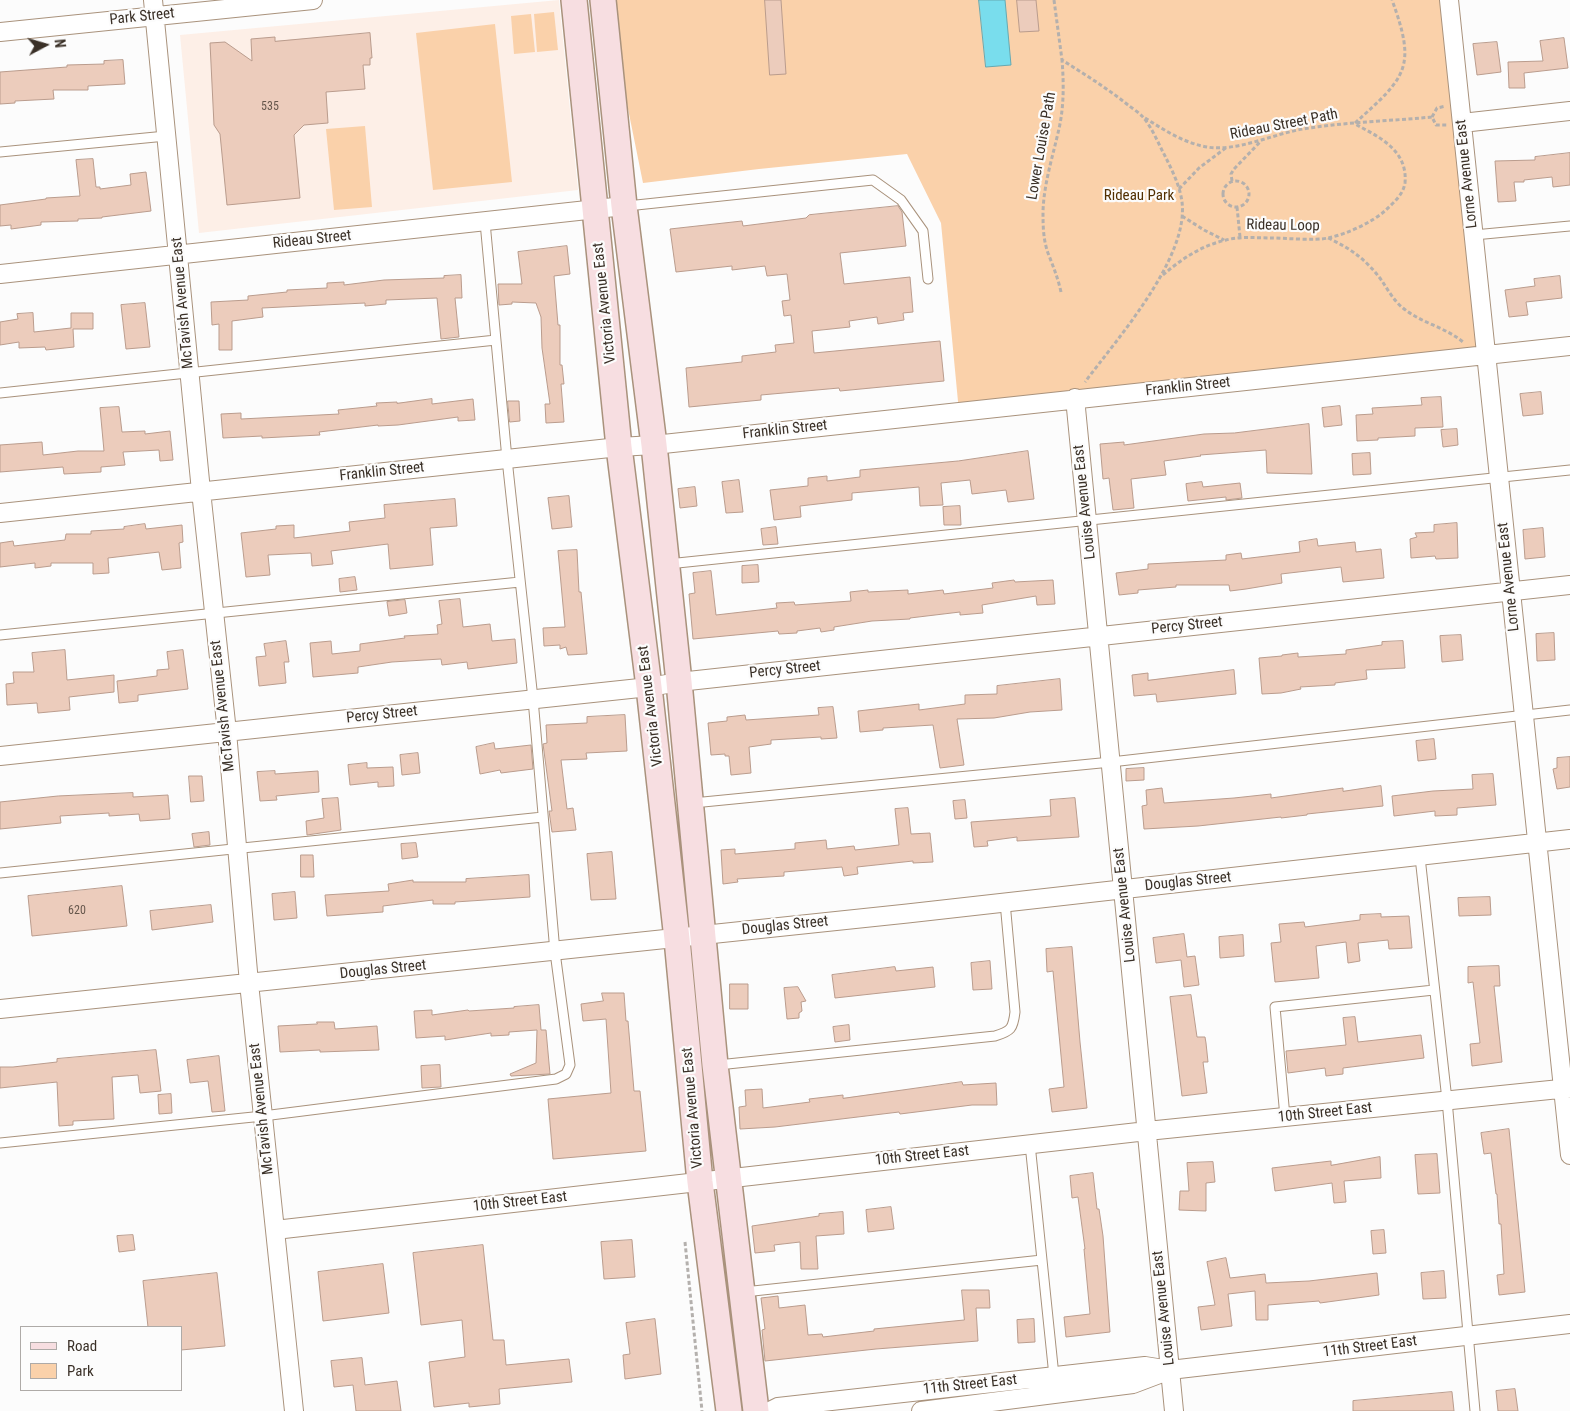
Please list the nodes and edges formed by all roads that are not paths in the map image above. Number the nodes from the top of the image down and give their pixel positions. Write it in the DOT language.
graph roads {
  1 [pos="313,0"];
  2 [pos="574,0"];
  3 [pos="604,0"];
  4 [pos="1452,0"];
  5 [pos="153,8"];
  6 [pos="0,32"];
  7 [pos="1570,111"];
  8 [pos="1462,123"];
  9 [pos="166,136"];
  10 [pos="0,152"];
  11 [pos="624,206"];
  12 [pos="595,210"];
  13 [pos="485,222"];
  14 [pos="1570,226"];
  15 [pos="1474,235"];
  16 [pos="179,255"];
  17 [pos="0,274"];
  18 [pos="928,280"];
  19 [pos="496,340"];
  20 [pos="1570,346"];
  21 [pos="1477,356"];
  22 [pos="190,373"];
  23 [pos="0,393"];
  24 [pos="1075,398"];
  25 [pos="654,445"];
  26 [pos="620,447"];
  27 [pos="507,459"];
  28 [pos="1570,470"];
  29 [pos="1498,477"];
  30 [pos="201,491"];
  31 [pos="0,513"];
  32 [pos="1087,521"];
  33 [pos="666,564"];
  34 [pos="520,582"];
  35 [pos="1570,585"];
  36 [pos="1510,592"];
  37 [pos="214,612"];
  38 [pos="0,635"];
  39 [pos="1098,635"];
  40 [pos="679,682"];
  41 [pos="649,688"];
  42 [pos="533,699"];
  43 [pos="1570,710"];
  44 [pos="1524,715"];
  45 [pos="227,732"];
  46 [pos="0,756"];
  47 [pos="1111,762"];
  48 [pos="690,804"];
  49 [pos="543,817"];
  50 [pos="1570,839"];
  51 [pos="1537,843"];
  52 [pos="237,849"];
  53 [pos="1420,858"];
  54 [pos="0,873"];
  55 [pos="1124,889"];
  56 [pos="1005,902"];
  57 [pos="702,936"];
  58 [pos="677,939"];
  59 [pos="555,952"];
  60 [pos="249,984"];
  61 [pos="1434,990"];
  62 [pos="0,1009"];
  63 [pos="715,1065"];
  64 [pos="1567,1088"];
  65 [pos="1446,1100"];
  66 [pos="263,1116"];
  67 [pos="1285,1117"];
  68 [pos="1147,1131"];
  69 [pos="0,1143"];
  70 [pos="1030,1144"];
  71 [pos="1570,1154"];
  72 [pos="728,1178"];
  73 [pos="700,1182"];
  74 [pos="275,1230"];
  75 [pos="1042,1260"];
  76 [pos="742,1293"];
  77 [pos="1570,1324"];
  78 [pos="1468,1336"];
  79 [pos="1170,1370"];
  80 [pos="1054,1376"];
  81 [pos="294,1411"];
  82 [pos="729,1411"];
  83 [pos="756,1411"];
  84 [pos="770,1411"];
  85 [pos="921,1411"];
  86 [pos="1174,1411"];
  87 [pos="1475,1411"];
  1 -- 5 [label="street, Park Street"];
  2 -- 12 [label="main road, Victoria Avenue East"];
  3 -- 11 [label="main road, Victoria Avenue East"];
  4 -- 8 [label="street, Lorne Avenue East"];
  5 -- 6 [label="street, Park Street"];
  5 -- 9 [label="street, McTavish Avenue East"];
  7 -- 8 [label="street"];
  8 -- 15 [label="street, Lorne Avenue East"];
  9 -- 10 [label="lane"];
  9 -- 16 [label="street, McTavish Avenue East"];
  11 -- 12 [label="street, Rideau Street"];
  11 -- 18 [label="lane"];
  11 -- 25 [label="main road, Victoria Avenue East"];
  12 -- 13 [label="street, Rideau Street"];
  12 -- 26 [label="main road, Victoria Avenue East"];
  13 -- 16 [label="street, Rideau Street"];
  13 -- 19 [label="lane"];
  14 -- 15 [label="lane"];
  15 -- 21 [label="street, Lorne Avenue East"];
  16 -- 17 [label="street, Rideau Street"];
  16 -- 22 [label="street, McTavish Avenue East"];
  19 -- 22 [label="lane"];
  19 -- 27 [label="lane"];
  20 -- 21 [label="street, Franklin Street"];
  21 -- 24 [label="street, Franklin Street"];
  21 -- 29 [label="street, Lorne Avenue East"];
  22 -- 23 [label="lane"];
  22 -- 30 [label="street, McTavish Avenue East"];
  24 -- 25 [label="street, Franklin Street"];
  24 -- 32 [label="street, Louise Avenue East"];
  25 -- 26 [label="street, Franklin Street"];
  25 -- 33 [label="main road, Victoria Avenue East"];
  26 -- 27 [label="street, Franklin Street"];
  26 -- 41 [label="main road, Victoria Avenue East"];
  27 -- 30 [label="street, Franklin Street"];
  27 -- 34 [label="lane"];
  28 -- 29 [label="lane"];
  29 -- 32 [label="lane"];
  29 -- 36 [label="street, Lorne Avenue East"];
  30 -- 31 [label="street, Franklin Street"];
  30 -- 37 [label="street, McTavish Avenue East"];
  32 -- 33 [label="lane"];
  32 -- 39 [label="street, Louise Avenue East"];
  33 -- 40 [label="main road, Victoria Avenue East"];
  34 -- 37 [label="lane"];
  34 -- 42 [label="lane"];
  35 -- 36 [label="street, Percy Street"];
  36 -- 39 [label="street, Percy Street"];
  36 -- 44 [label="street, Lorne Avenue East"];
  37 -- 38 [label="lane"];
  37 -- 45 [label="street, McTavish Avenue East"];
  39 -- 40 [label="street, Percy Street"];
  39 -- 47 [label="street, Louise Avenue East"];
  40 -- 41 [label="street, Percy Street"];
  40 -- 48 [label="main road, Victoria Avenue East"];
  41 -- 42 [label="street, Percy Street"];
  41 -- 58 [label="main road, Victoria Avenue East"];
  42 -- 45 [label="street, Percy Street"];
  42 -- 49 [label="lane"];
  43 -- 44 [label="lane"];
  44 -- 47 [label="lane"];
  44 -- 51 [label="street, Lorne Avenue East"];
  45 -- 46 [label="street, Percy Street"];
  45 -- 52 [label="street, McTavish Avenue East"];
  47 -- 48 [label="lane"];
  47 -- 55 [label="street, Louise Avenue East"];
  48 -- 57 [label="main road, Victoria Avenue East"];
  49 -- 52 [label="lane"];
  49 -- 59 [label="lane"];
  50 -- 51 [label="street, Douglas Street"];
  51 -- 53 [label="street, Douglas Street"];
  51 -- 64 [label="street, Lorne Avenue East"];
  52 -- 54 [label="lane"];
  52 -- 60 [label="street, McTavish Avenue East"];
  53 -- 55 [label="street, Douglas Street"];
  53 -- 61 [label="lane"];
  55 -- 56 [label="street, Douglas Street"];
  55 -- 68 [label="street, Louise Avenue East"];
  56 -- 57 [label="street, Douglas Street"];
  56 -- 63 [label="lane"];
  57 -- 58 [label="street, Douglas Street"];
  57 -- 63 [label="main road, Victoria Avenue East"];
  58 -- 59 [label="street, Douglas Street"];
  58 -- 73 [label="main road, Victoria Avenue East"];
  59 -- 60 [label="street, Douglas Street"];
  59 -- 66 [label="lane"];
  60 -- 62 [label="street, Douglas Street"];
  60 -- 66 [label="street, McTavish Avenue East"];
  61 -- 65 [label="lane"];
  61 -- 67 [label="lane"];
  63 -- 72 [label="main road, Victoria Avenue East"];
  64 -- 65 [label="street, 10th Street East"];
  64 -- 71 [label="street, Lorne Avenue East"];
  65 -- 67 [label="street, 10th Street East"];
  65 -- 78 [label="lane"];
  66 -- 69 [label="lane"];
  66 -- 74 [label="street, McTavish Avenue East"];
  67 -- 68 [label="street, 10th Street East"];
  68 -- 70 [label="street, 10th Street East"];
  68 -- 79 [label="street, Louise Avenue East"];
  70 -- 72 [label="street, 10th Street East"];
  70 -- 75 [label="lane"];
  72 -- 73 [label="street, 10th Street East"];
  72 -- 76 [label="main road, Victoria Avenue East"];
  73 -- 74 [label="street, 10th Street East"];
  73 -- 82 [label="main road, Victoria Avenue East"];
  74 -- 81 [label="street, McTavish Avenue East"];
  75 -- 76 [label="lane"];
  75 -- 80 [label="lane"];
  76 -- 83 [label="main road, Victoria Avenue East"];
  77 -- 78 [label="street, 11th Street East"];
  78 -- 79 [label="street, 11th Street East"];
  78 -- 87 [label="lane"];
  79 -- 80 [label="street, 11th Street East"];
  79 -- 85 [label="street, 11th Street East"];
  79 -- 86 [label="street, Louise Avenue East"];
  80 -- 84 [label="street, 11th Street East"];
}
